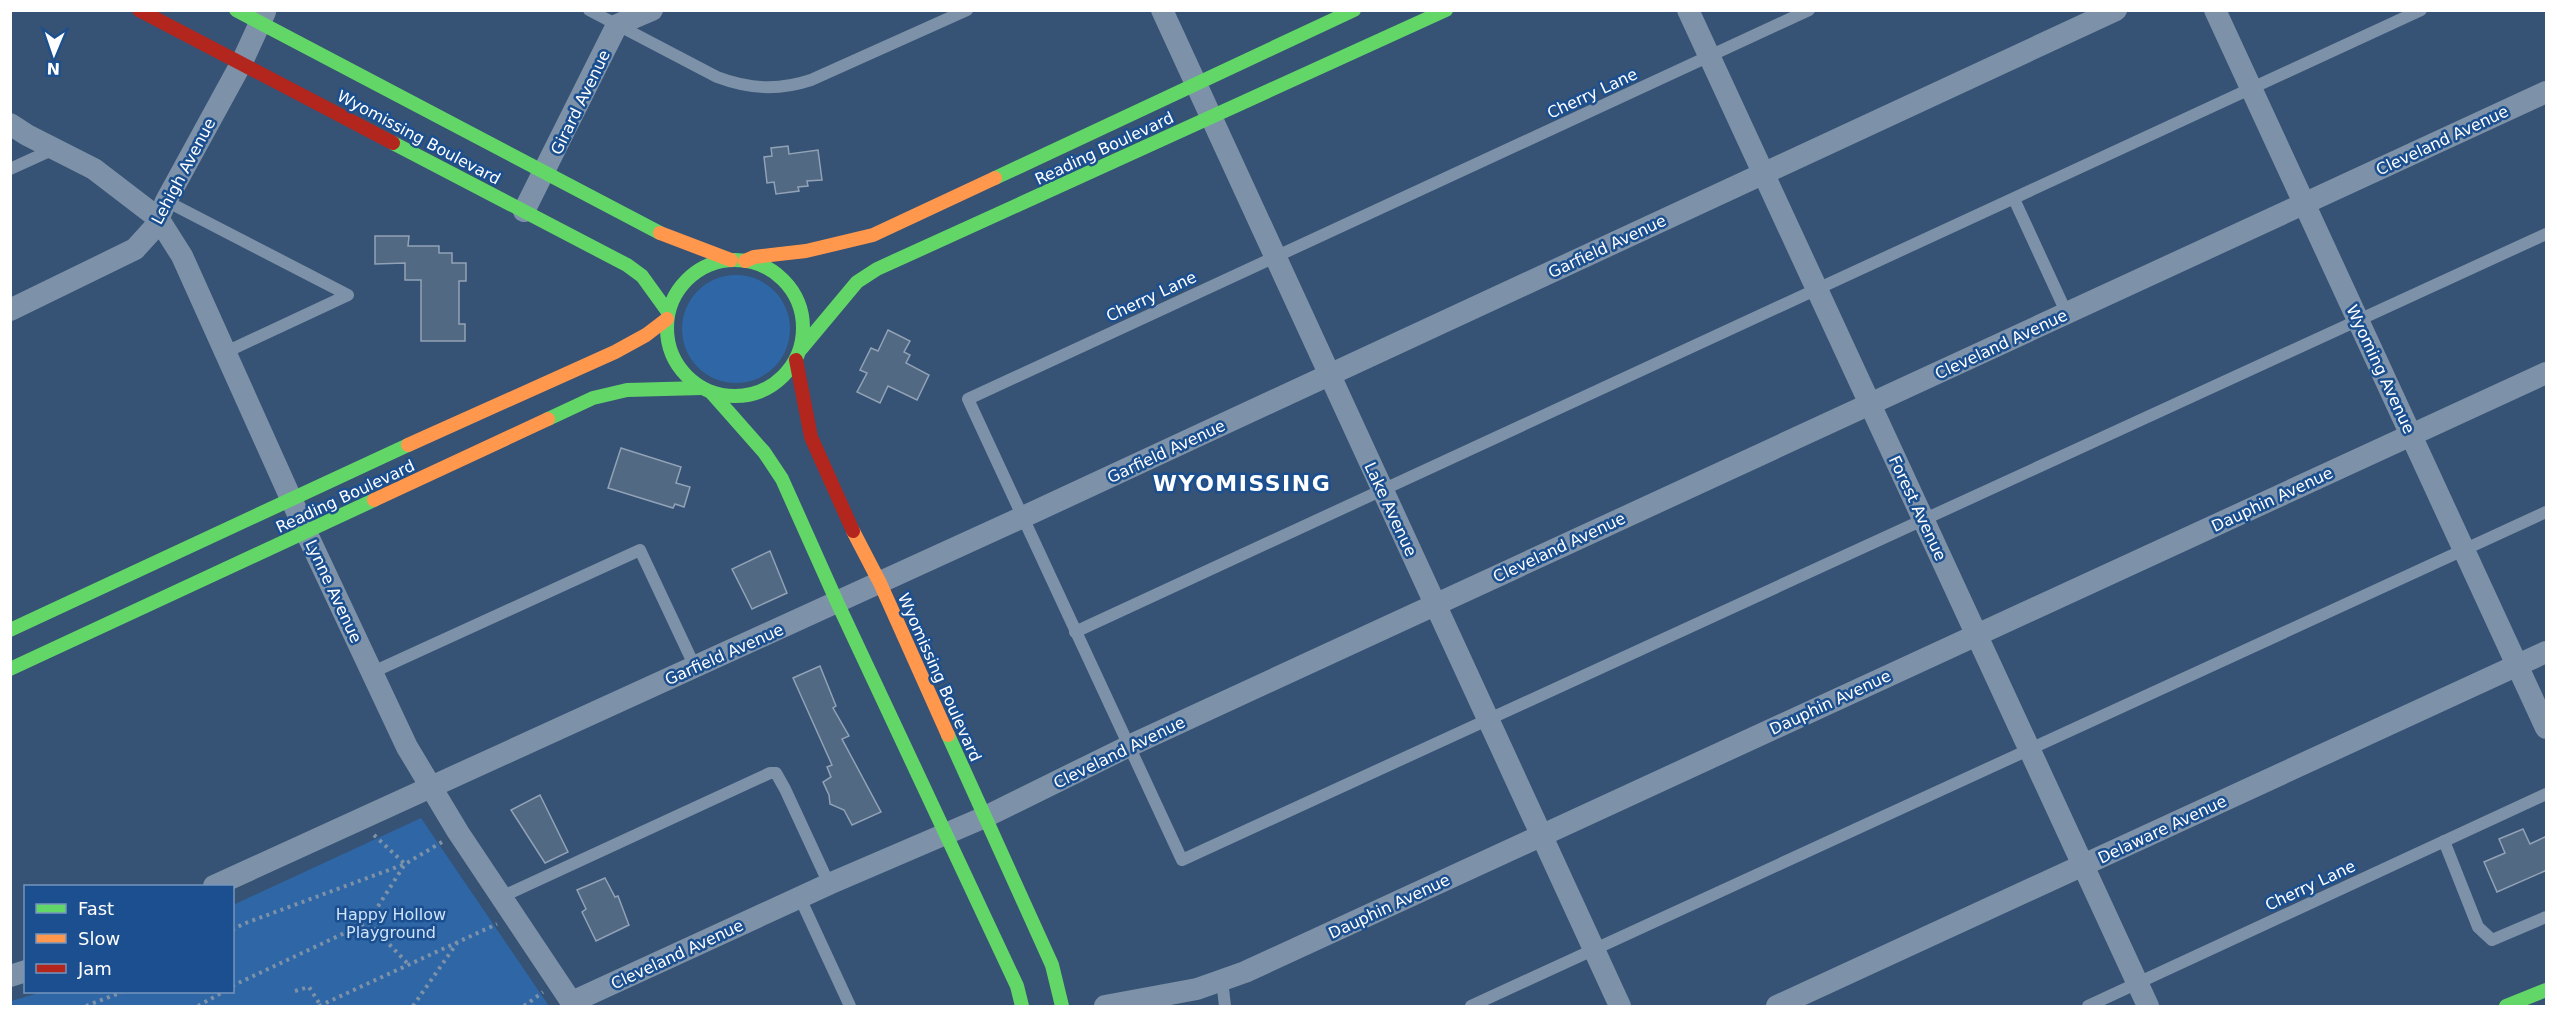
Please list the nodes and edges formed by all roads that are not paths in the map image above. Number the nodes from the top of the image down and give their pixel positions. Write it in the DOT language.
graph roads {
  1 [pos="139,10"];
  2 [pos="236,10"];
  3 [pos="589,10"];
  4 [pos="652,10"];
  5 [pos="966,10"];
  6 [pos="1162,10"];
  7 [pos="1354,10"];
  8 [pos="1446,10"];
  9 [pos="1688,10"];
  10 [pos="1809,10"];
  11 [pos="2116,10"];
  12 [pos="2215,10"];
  13 [pos="2421,10"];
  14 [pos="262,17"];
  15 [pos="617,25"];
  16 [pos="1710,56"];
  17 [pos="242,62"];
  18 [pos="1196,83"];
  19 [pos="2251,89"];
  20 [pos="2547,92"];
  21 [pos="1211,117"];
  22 [pos="10,124"];
  23 [pos="54,149"];
  24 [pos="10,169"];
  25 [pos="546,171"];
  26 [pos="1763,173"];
  27 [pos="2014,199"];
  28 [pos="2305,204"];
  29 [pos="162,210"];
  30 [pos="524,211"];
  31 [pos="2547,234"];
  32 [pos="1275,258"];
  33 [pos="738,260"];
  34 [pos="1817,290"];
  35 [pos="10,310"];
  36 [pos="2067,314"];
  37 [pos="668,316"];
  38 [pos="2358,321"];
  39 [pos="226,352"];
  40 [pos="798,354"];
  41 [pos="2547,373"];
  42 [pos="1329,376"];
  43 [pos="707,390"];
  44 [pos="1869,404"];
  45 [pos="2411,435"];
  46 [pos="1382,490"];
  47 [pos="291,498"];
  48 [pos="2547,512"];
  49 [pos="1023,517"];
  50 [pos="1923,520"];
  51 [pos="306,532"];
  52 [pos="2464,550"];
  53 [pos="880,583"];
  54 [pos="837,602"];
  55 [pos="1435,605"];
  56 [pos="10,630"];
  57 [pos="1075,632"];
  58 [pos="1976,635"];
  59 [pos="2547,652"];
  60 [pos="2517,666"];
  61 [pos="695,667"];
  62 [pos="10,669"];
  63 [pos="373,672"];
  64 [pos="1489,720"];
  65 [pos="2547,728"];
  66 [pos="1129,746"];
  67 [pos="2029,750"];
  68 [pos="430,788"];
  69 [pos="2547,794"];
  70 [pos="985,817"];
  71 [pos="947,834"];
  72 [pos="1541,836"];
  73 [pos="2444,841"];
  74 [pos="2083,866"];
  75 [pos="829,884"];
  76 [pos="215,885"];
  77 [pos="501,897"];
  78 [pos="800,898"];
  79 [pos="2547,918"];
  80 [pos="1594,950"];
  81 [pos="1222,980"];
  82 [pos="2137,983"];
  83 [pos="2547,990"];
  84 [pos="573,1004"];
  85 [pos="850,1006"];
  86 [pos="1022,1006"];
  87 [pos="1062,1006"];
  88 [pos="1105,1006"];
  89 [pos="1226,1006"];
  90 [pos="1471,1006"];
  91 [pos="1620,1006"];
  92 [pos="1777,1006"];
  93 [pos="2088,1006"];
  94 [pos="2148,1006"];
  95 [pos="2506,1006"];
  1 -- 17 [label="main road, Wyomissing Boulevard"];
  2 -- 14 [label="main road, Wyomissing Boulevard"];
  3 -- 15 [label="lane"];
  4 -- 15 [label="street"];
  5 -- 15 [label="lane"];
  6 -- 18 [label="street, Lake Avenue"];
  7 -- 18 [label="main road, Reading Boulevard"];
  8 -- 21 [label="main road, Reading Boulevard"];
  9 -- 16 [label="street, Forest Avenue"];
  10 -- 16 [label="lane, Cherry Lane"];
  11 -- 26 [label="street, Garfield Avenue"];
  12 -- 19 [label="street, Wyoming Avenue"];
  13 -- 19 [label="lane"];
  14 -- 17 [label="street, Lehigh Avenue"];
  14 -- 25 [label="main road, Wyomissing Boulevard"];
  15 -- 25 [label="street, Girard Avenue"];
  16 -- 26 [label="street, Forest Avenue"];
  16 -- 32 [label="lane, Cherry Lane"];
  17 -- 29 [label="street, Lehigh Avenue"];
  17 -- 30 [label="main road, Wyomissing Boulevard"];
  18 -- 21 [label="street, Lake Avenue"];
  18 -- 33 [label="main road, Reading Boulevard"];
  19 -- 27 [label="lane"];
  19 -- 28 [label="street, Wyoming Avenue"];
  20 -- 28 [label="street, Cleveland Avenue"];
  21 -- 32 [label="street, Lake Avenue"];
  21 -- 40 [label="main road, Reading Boulevard"];
  22 -- 23 [label="street, Lynne Avenue"];
  23 -- 24 [label="lane"];
  23 -- 29 [label="street, Lynne Avenue"];
  25 -- 30 [label="street, Girard Avenue"];
  25 -- 33 [label="main road, Wyomissing Boulevard"];
  26 -- 34 [label="street, Forest Avenue"];
  26 -- 42 [label="street, Garfield Avenue"];
  27 -- 34 [label="lane"];
  27 -- 36 [label="lane"];
  28 -- 36 [label="street, Cleveland Avenue"];
  28 -- 38 [label="street, Wyoming Avenue"];
  29 -- 35 [label="street, Lehigh Avenue"];
  29 -- 39 [label="street, Lynne Avenue"];
  29 -- 39 [label="lane"];
  30 -- 37 [label="main road, Wyomissing Boulevard"];
  31 -- 38 [label="lane"];
  32 -- 42 [label="street, Lake Avenue"];
  32 -- 49 [label="lane, Cherry Lane"];
  33 -- 37 [label="main road"];
  33 -- 40 [label="main road"];
  34 -- 44 [label="street, Forest Avenue"];
  34 -- 46 [label="lane"];
  36 -- 44 [label="street, Cleveland Avenue"];
  37 -- 43 [label="main road"];
  37 -- 47 [label="main road, Reading Boulevard"];
  38 -- 45 [label="street, Wyoming Avenue"];
  38 -- 50 [label="lane"];
  39 -- 47 [label="street, Lynne Avenue"];
  40 -- 43 [label="main road"];
  40 -- 53 [label="main road, Wyomissing Boulevard"];
  41 -- 45 [label="street, Dauphin Avenue"];
  42 -- 46 [label="street, Lake Avenue"];
  42 -- 49 [label="street, Garfield Avenue"];
  43 -- 51 [label="main road, Reading Boulevard"];
  43 -- 54 [label="main road"];
  44 -- 50 [label="street, Forest Avenue"];
  44 -- 55 [label="street, Cleveland Avenue"];
  45 -- 52 [label="street, Wyoming Avenue"];
  45 -- 58 [label="street, Dauphin Avenue"];
  46 -- 55 [label="street, Lake Avenue"];
  46 -- 57 [label="lane"];
  47 -- 51 [label="street, Lynne Avenue"];
  47 -- 56 [label="main road, Reading Boulevard"];
  48 -- 52 [label="lane"];
  49 -- 53 [label="street, Garfield Avenue"];
  49 -- 57 [label="lane, Cherry Lane"];
  50 -- 58 [label="street, Forest Avenue"];
  50 -- 64 [label="lane"];
  51 -- 62 [label="main road, Reading Boulevard"];
  51 -- 63 [label="street, Lynne Avenue"];
  52 -- 60 [label="street, Wyoming Avenue"];
  52 -- 67 [label="lane"];
  53 -- 54 [label="street, Garfield Avenue"];
  53 -- 70 [label="main road, Wyomissing Boulevard"];
  54 -- 61 [label="street, Garfield Avenue"];
  54 -- 71 [label="main road"];
  55 -- 64 [label="street, Lake Avenue"];
  55 -- 66 [label="street, Cleveland Avenue"];
  57 -- 66 [label="lane, Cherry Lane"];
  58 -- 67 [label="street, Forest Avenue"];
  58 -- 72 [label="street, Dauphin Avenue"];
  59 -- 60 [label="street, Delaware Avenue"];
  60 -- 65 [label="street, Wyoming Avenue"];
  60 -- 74 [label="street, Delaware Avenue"];
  61 -- 63 [label="lane"];
  61 -- 68 [label="street, Garfield Avenue"];
  63 -- 68 [label="street, Lynne Avenue"];
  64 -- 66 [label="lane, Cherry Lane"];
  64 -- 72 [label="street, Lake Avenue"];
  66 -- 70 [label="street, Cleveland Avenue"];
  67 -- 74 [label="street, Forest Avenue"];
  67 -- 80 [label="lane"];
  68 -- 76 [label="street, Garfield Avenue"];
  68 -- 77 [label="street, Lynne Avenue"];
  69 -- 73 [label="lane, Cherry Lane"];
  70 -- 71 [label="street, Cleveland Avenue"];
  70 -- 87 [label="main road, Wyomissing Boulevard"];
  71 -- 75 [label="street, Cleveland Avenue"];
  71 -- 86 [label="main road"];
  72 -- 80 [label="street, Lake Avenue"];
  72 -- 81 [label="street, Dauphin Avenue"];
  73 -- 79 [label="lane"];
  73 -- 82 [label="lane, Cherry Lane"];
  74 -- 82 [label="street, Forest Avenue"];
  74 -- 92 [label="street, Delaware Avenue"];
  75 -- 77 [label="lane"];
  75 -- 78 [label="street, Cleveland Avenue"];
  77 -- 84 [label="street, Lynne Avenue"];
  78 -- 84 [label="street, Cleveland Avenue"];
  78 -- 85 [label="lane"];
  80 -- 90 [label="lane"];
  80 -- 91 [label="street, Lake Avenue"];
  81 -- 88 [label="street, Dauphin Avenue"];
  81 -- 89 [label="lane"];
  82 -- 93 [label="lane, Cherry Lane"];
  82 -- 94 [label="street, Forest Avenue"];
  83 -- 95 [label="main road"];
}
